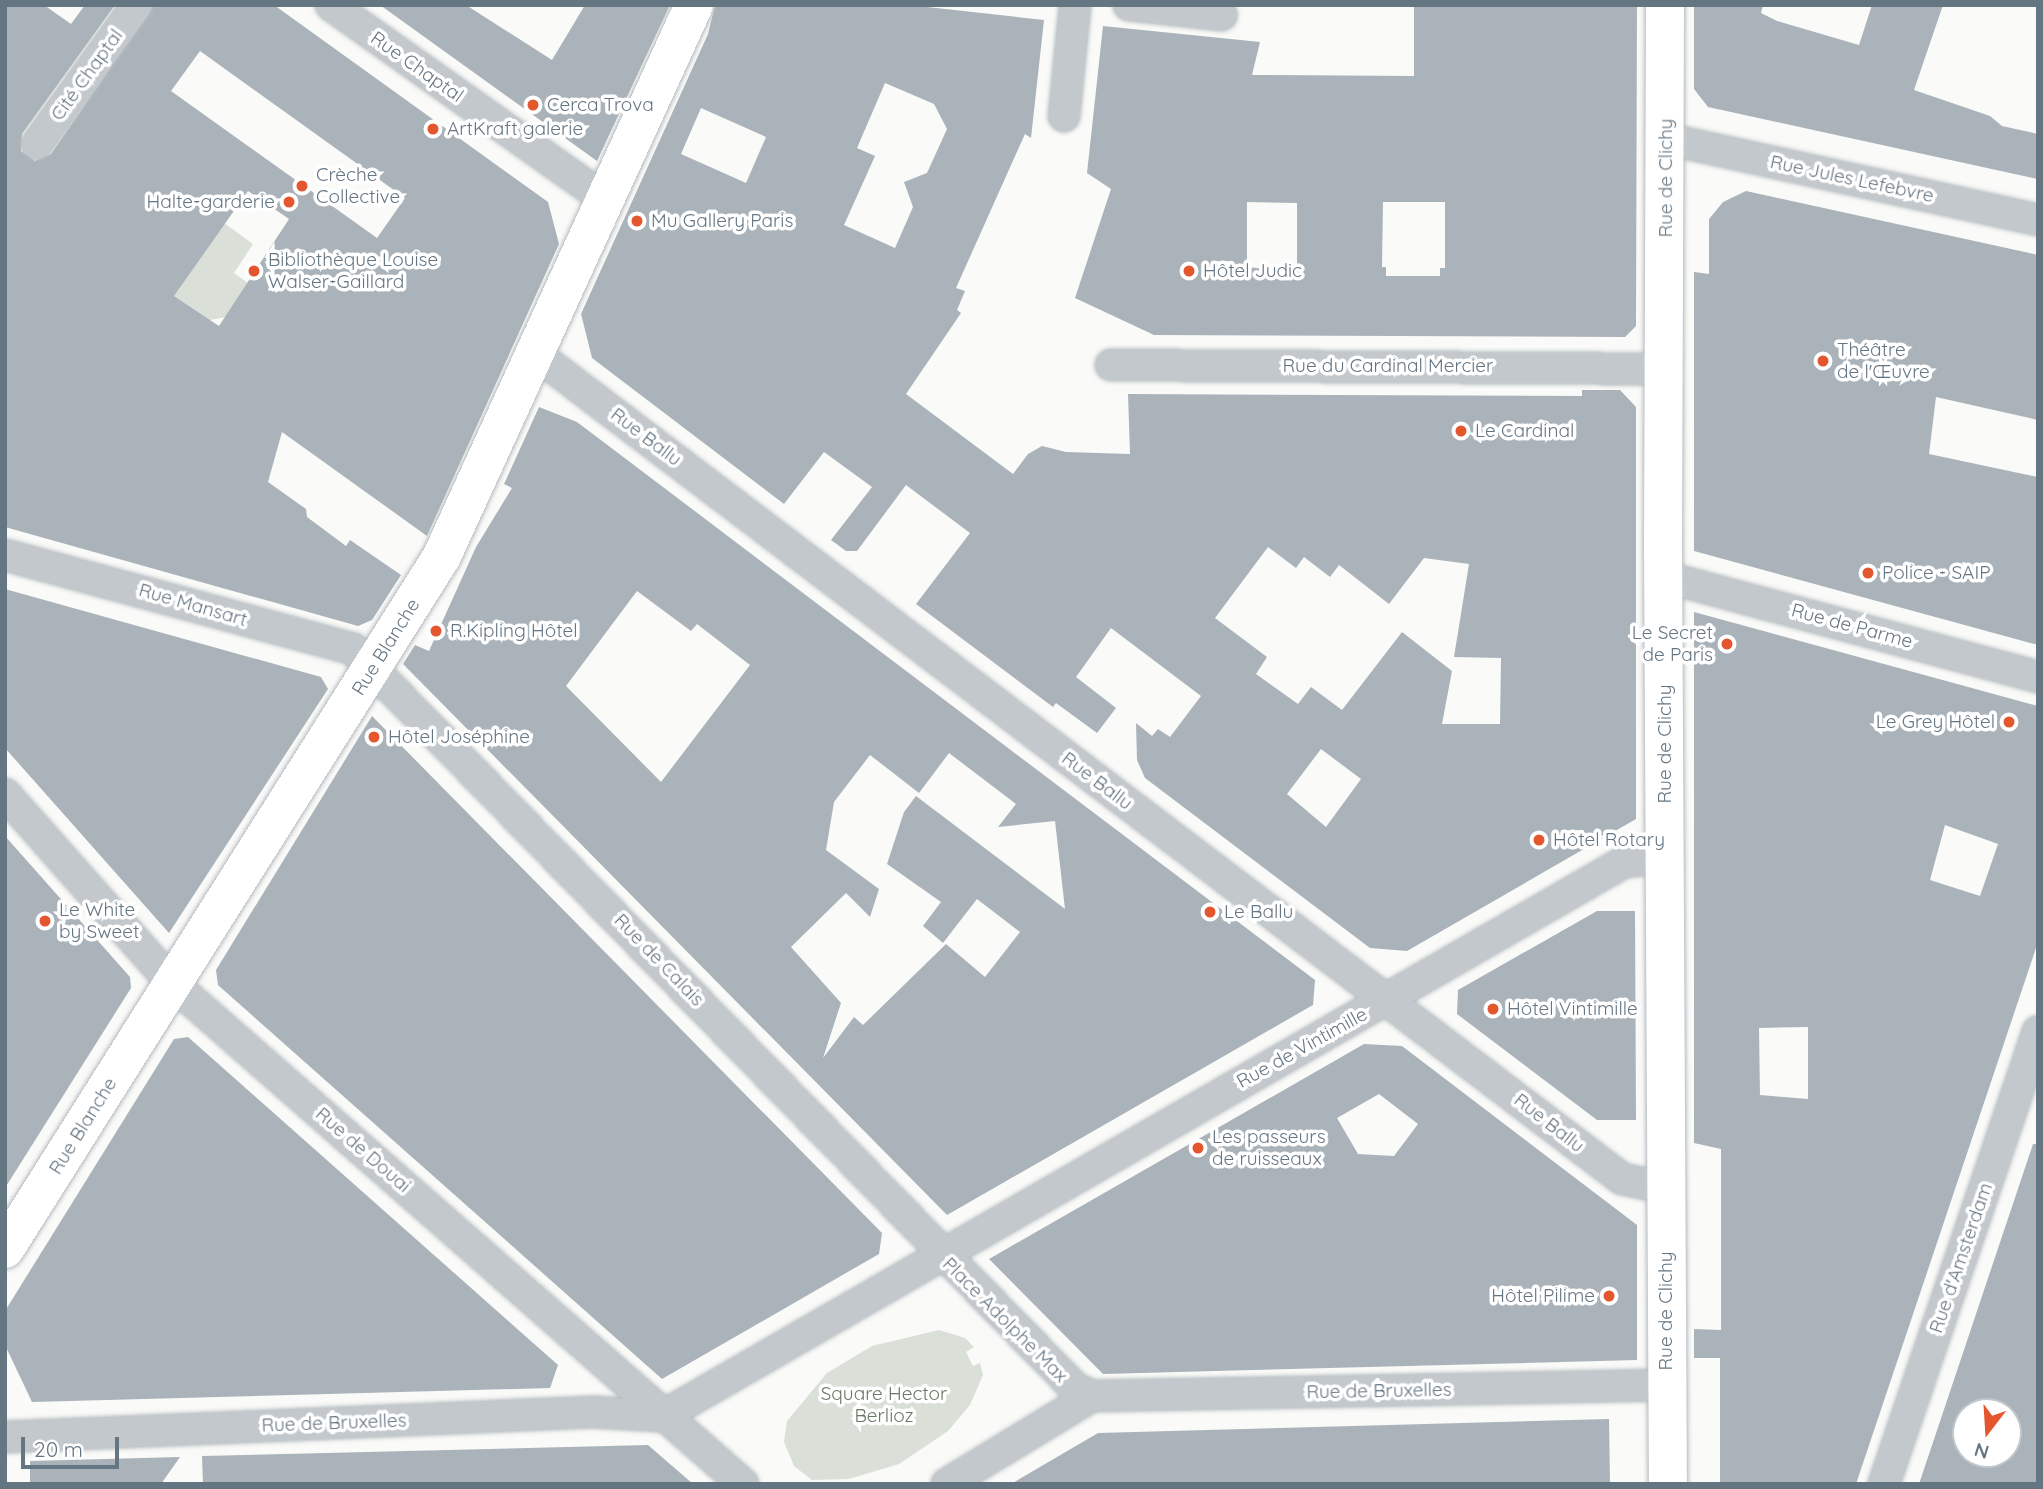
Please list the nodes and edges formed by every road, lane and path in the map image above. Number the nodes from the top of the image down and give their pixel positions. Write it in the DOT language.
graph roads {
  1 [pos="137,5"];
  2 [pos="331,5"];
  3 [pos="694,5"];
  4 [pos="1075,5"];
  5 [pos="1129,5"];
  6 [pos="1665,5"];
  7 [pos="1221,15"];
  8 [pos="1064,116"];
  9 [pos="1667,139"];
  10 [pos="37,144"];
  11 [pos="606,200"];
  12 [pos="2038,220"];
  13 [pos="537,355"];
  14 [pos="1111,365"];
  15 [pos="1666,369"];
  16 [pos="5,555"];
  17 [pos="1665,577"];
  18 [pos="374,668"];
  19 [pos="2038,677"];
  20 [pos="5,794"];
  21 [pos="1665,857"];
  22 [pos="173,984"];
  23 [pos="1388,1000"];
  24 [pos="2038,1032"];
  25 [pos="1665,1188"];
  26 [pos="5,1249"];
  27 [pos="944,1253"];
  28 [pos="1667,1385"];
  29 [pos="1092,1396"];
  30 [pos="663,1416"];
  31 [pos="5,1437"];
  32 [pos="743,1484"];
  33 [pos="947,1484"];
  34 [pos="1668,1484"];
  35 [pos="1884,1484"];
  1 -- 10 [label="street, Cité Chaptal"];
  2 -- 11 [label="street, Rue Chaptal"];
  3 -- 11 [label="street, Rue Blanche"];
  4 -- 8 [label="street"];
  5 -- 7 [label="street"];
  6 -- 9 [label="street, Rue de Clichy"];
  9 -- 12 [label="street, Rue Jules Lefebvre"];
  9 -- 15 [label="street, Rue de Clichy"];
  11 -- 13 [label="street, Rue Blanche"];
  13 -- 18 [label="street, Rue Blanche"];
  13 -- 23 [label="street, Rue Ballu"];
  14 -- 15 [label="street, Rue du Cardinal Mercier"];
  15 -- 17 [label="street, Rue de Clichy"];
  16 -- 18 [label="street, Rue Mansart"];
  17 -- 19 [label="street, Rue de Parme"];
  17 -- 21 [label="street, Rue de Clichy"];
  18 -- 22 [label="street, Rue Blanche"];
  18 -- 27 [label="street, Rue de Calais"];
  20 -- 22 [label="street, Rue de Douai"];
  21 -- 23 [label="street, Rue de Vintimille"];
  21 -- 25 [label="street, Rue de Clichy"];
  22 -- 26 [label="street, Rue Blanche"];
  22 -- 30 [label="street, Rue de Douai"];
  23 -- 25 [label="street, Rue Ballu"];
  23 -- 27 [label="street, Rue de Vintimille"];
  24 -- 35 [label="street, Rue d'Amsterdam"];
  25 -- 28 [label="street, Rue de Clichy"];
  27 -- 29 [label="street, Place Adolphe Max"];
  27 -- 30 [label="street, Place Adolphe Max"];
  28 -- 29 [label="street, Rue de Bruxelles"];
  28 -- 34 [label="street, Rue de Clichy"];
  29 -- 33 [label="street, Place Adolphe Max"];
  30 -- 31 [label="street, Rue de Bruxelles"];
  30 -- 32 [label="street, Rue de Douai"];
}
